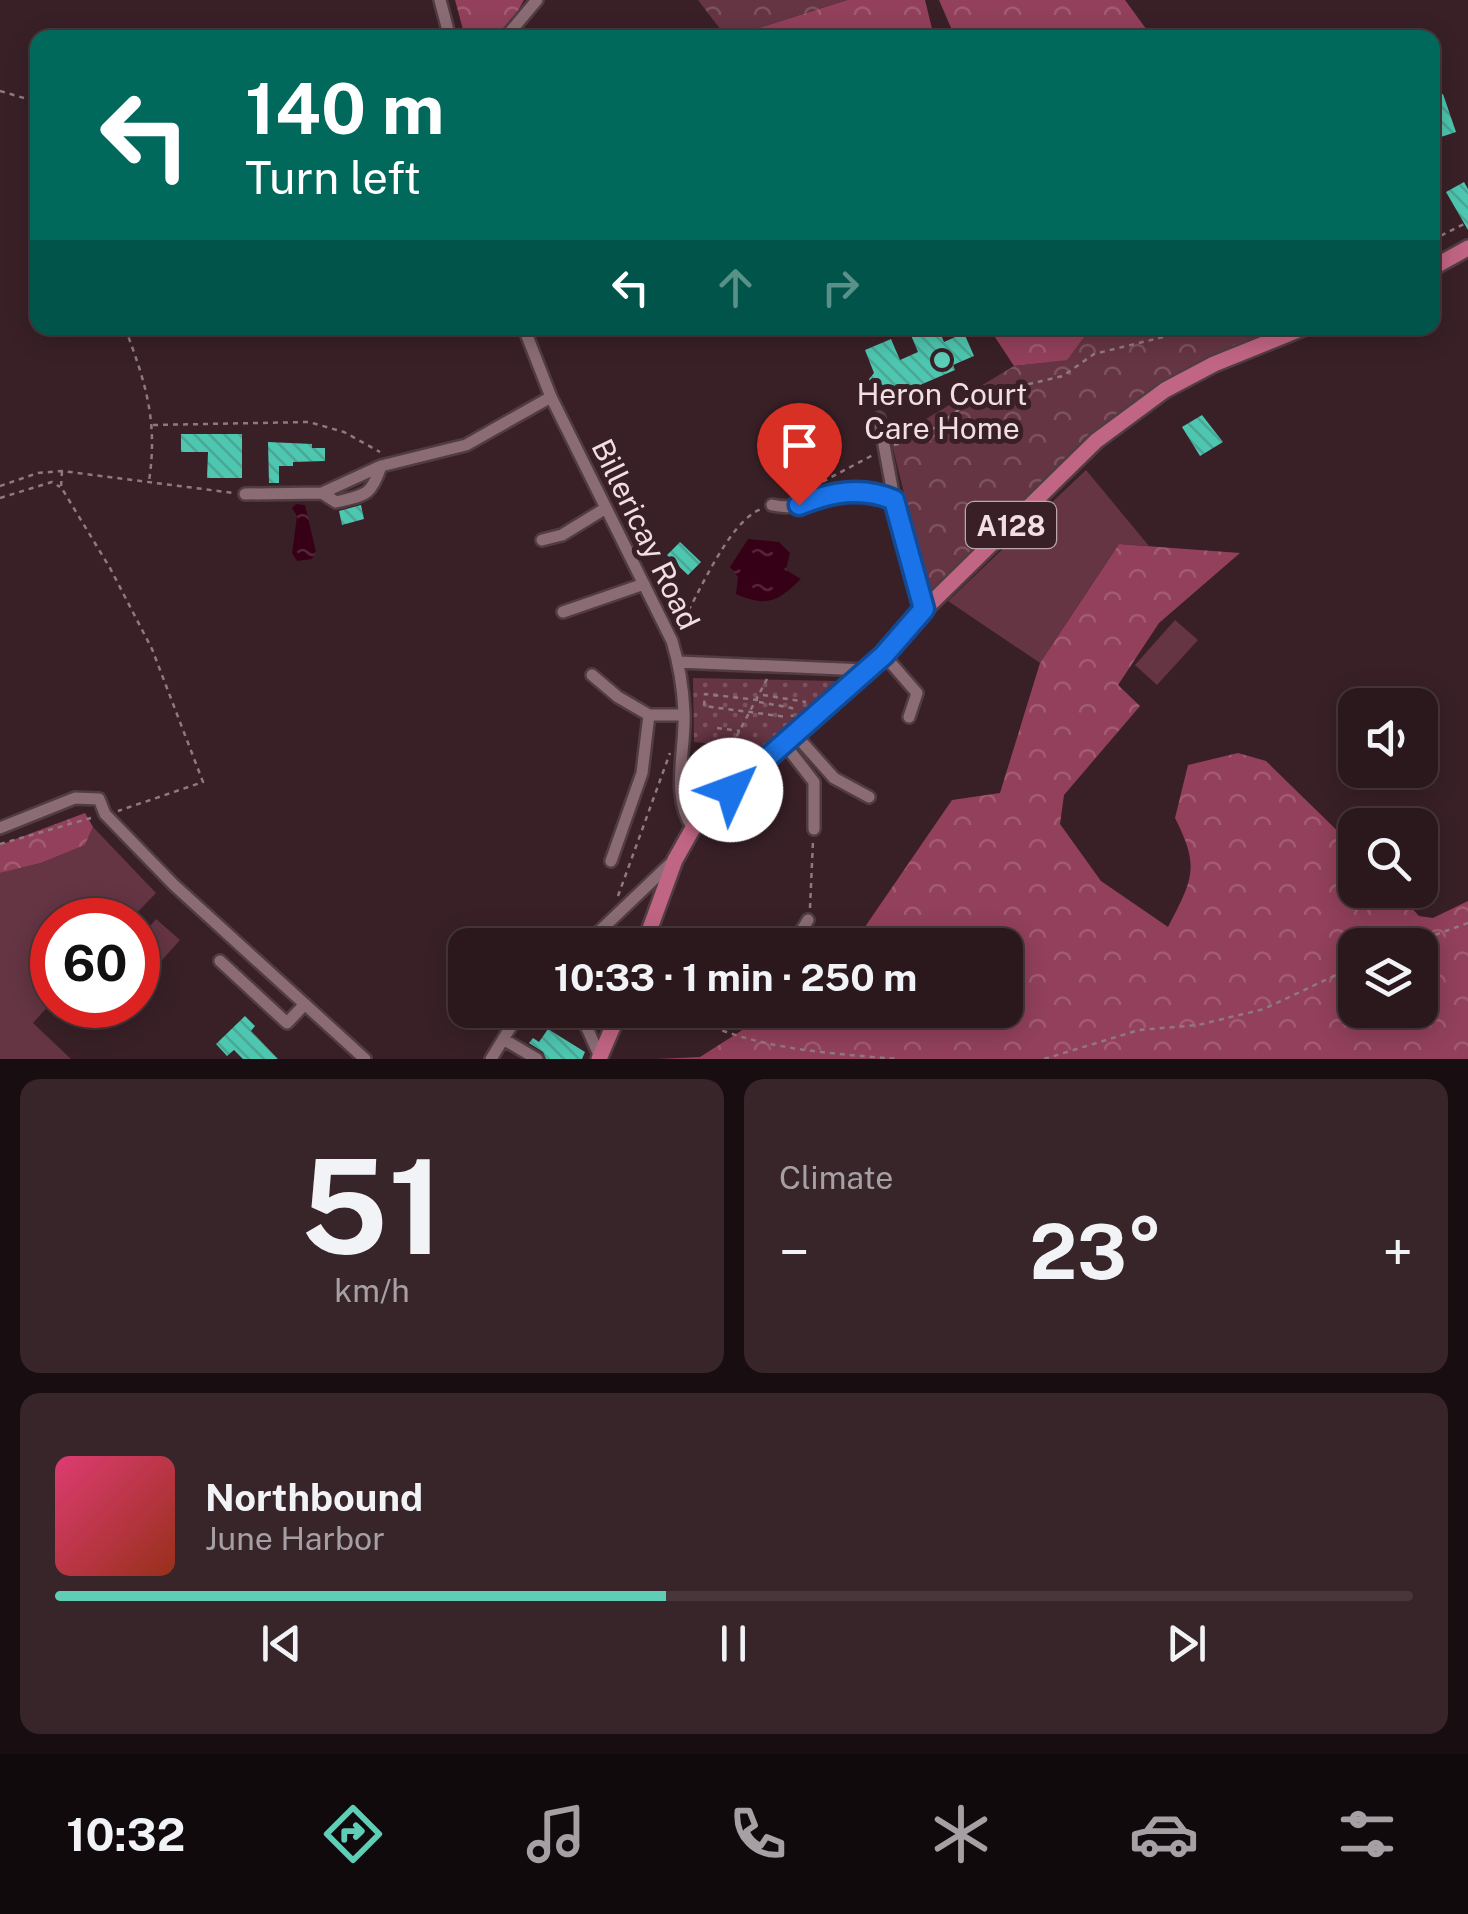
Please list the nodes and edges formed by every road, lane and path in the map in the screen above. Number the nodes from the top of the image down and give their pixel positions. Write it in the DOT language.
graph roads {
  1 [pos="440,0"];
  2 [pos="537,0"];
  3 [pos="448,30"];
  4 [pos="513,30"];
  5 [pos="0,91"];
  6 [pos="30,100"];
  7 [pos="1468,222"];
  8 [pos="1440,236"];
  9 [pos="1468,248"];
  10 [pos="1440,264"];
  11 [pos="128,335"];
  12 [pos="527,335"];
  13 [pos="1171,335"];
  14 [pos="1287,335"];
  15 [pos="551,397"];
  16 [pos="878,418"];
  17 [pos="153,425"];
  18 [pos="884,448"];
  19 [pos="395,462"];
  20 [pos="380,466"];
  21 [pos="62,471"];
  22 [pos="149,483"];
  23 [pos="0,486"];
  24 [pos="61,487"];
  25 [pos="322,493"];
  26 [pos="245,494"];
  27 [pos="800,494"];
  28 [pos="0,498"];
  29 [pos="894,500"];
  30 [pos="772,505"];
  31 [pos="606,508"];
  32 [pos="542,540"];
  33 [pos="644,584"];
  34 [pos="924,609"];
  35 [pos="564,612"];
  36 [pos="672,641"];
  37 [pos="884,655"];
  38 [pos="678,662"];
  39 [pos="768,668"];
  40 [pos="865,670"];
  41 [pos="592,675"];
  42 [pos="758,699"];
  43 [pos="806,702"];
  44 [pos="751,712"];
  45 [pos="684,714"];
  46 [pos="649,715"];
  47 [pos="908,717"];
  48 [pos="717,728"];
  49 [pos="740,731"];
  50 [pos="788,737"];
  51 [pos="732,745"];
  52 [pos="670,754"];
  53 [pos="870,797"];
  54 [pos="105,814"];
  55 [pos="0,828"];
  56 [pos="693,828"];
  57 [pos="814,829"];
  58 [pos="0,844"];
  59 [pos="674,860"];
  60 [pos="611,861"];
  61 [pos="618,912"];
  62 [pos="808,920"];
  63 [pos="1468,923"];
  64 [pos="602,928"];
  65 [pos="650,928"];
  66 [pos="803,928"];
  67 [pos="1438,934"];
  68 [pos="220,961"];
  69 [pos="1338,972"];
  70 [pos="305,1004"];
  71 [pos="510,1028"];
  72 [pos="587,1028"];
  73 [pos="612,1028"];
  74 [pos="715,1028"];
  75 [pos="503,1039"];
  76 [pos="600,1058"];
  77 [pos="365,1059"];
  78 [pos="491,1059"];
  79 [pos="536,1059"];
  80 [pos="898,1059"];
  81 [pos="1044,1059"];
  1 -- 3 [label="street"];
  2 -- 4 [label="street"];
  5 -- 6 [label="path"];
  7 -- 8 [label="path"];
  9 -- 10 [label="main road"];
  11 -- 17 [label="path"];
  12 -- 15 [label="street, Billericay Road"];
  13 -- 18 [label="path"];
  14 -- 34 [label="main road, A128"];
  15 -- 19 [label="street"];
  15 -- 31 [label="street, Billericay Road"];
  16 -- 18 [label="street"];
  17 -- 19 [label="path"];
  17 -- 22 [label="path"];
  18 -- 27 [label="path"];
  18 -- 29 [label="street"];
  19 -- 20 [label="street"];
  20 -- 25 [label="street"];
  20 -- 25 [label="street"];
  21 -- 22 [label="path"];
  21 -- 23 [label="path"];
  21 -- 24 [label="path"];
  22 -- 26 [label="path"];
  24 -- 28 [label="path"];
  24 -- 54 [label="path"];
  25 -- 26 [label="street"];
  29 -- 30 [label="street"];
  29 -- 34 [label="street"];
  30 -- 36 [label="path"];
  31 -- 32 [label="street"];
  31 -- 33 [label="street, Billericay Road"];
  33 -- 35 [label="street"];
  33 -- 36 [label="street, Billericay Road"];
  34 -- 37 [label="main road, A128"];
  36 -- 38 [label="street, Billericay Road"];
  37 -- 40 [label="main road, A128"];
  37 -- 47 [label="street"];
  38 -- 39 [label="street"];
  38 -- 45 [label="street, Billericay Road"];
  39 -- 40 [label="street"];
  39 -- 42 [label="path"];
  40 -- 50 [label="main road, A128"];
  41 -- 46 [label="street"];
  42 -- 43 [label="path"];
  42 -- 44 [label="path"];
  42 -- 44 [label="path"];
  42 -- 44 [label="path"];
  44 -- 49 [label="path"];
  45 -- 46 [label="street"];
  45 -- 56 [label="street, Billericay Road"];
  46 -- 60 [label="street"];
  48 -- 49 [label="path"];
  49 -- 51 [label="path"];
  50 -- 53 [label="street"];
  50 -- 56 [label="main road, A128"];
  50 -- 57 [label="street"];
  52 -- 61 [label="path"];
  54 -- 55 [label="street"];
  54 -- 58 [label="path"];
  54 -- 70 [label="street"];
  56 -- 59 [label="main road, A128"];
  57 -- 62 [label="path"];
  59 -- 61 [label="street"];
  59 -- 65 [label="main road, A128"];
  61 -- 64 [label="street"];
  62 -- 66 [label="street"];
  63 -- 67 [label="path"];
  68 -- 70 [label="street"];
  69 -- 81 [label="path"];
  70 -- 77 [label="street"];
  71 -- 75 [label="street"];
  72 -- 76 [label="street"];
  73 -- 76 [label="main road"];
  74 -- 80 [label="path"];
  75 -- 78 [label="street"];
  75 -- 79 [label="street"];
}
